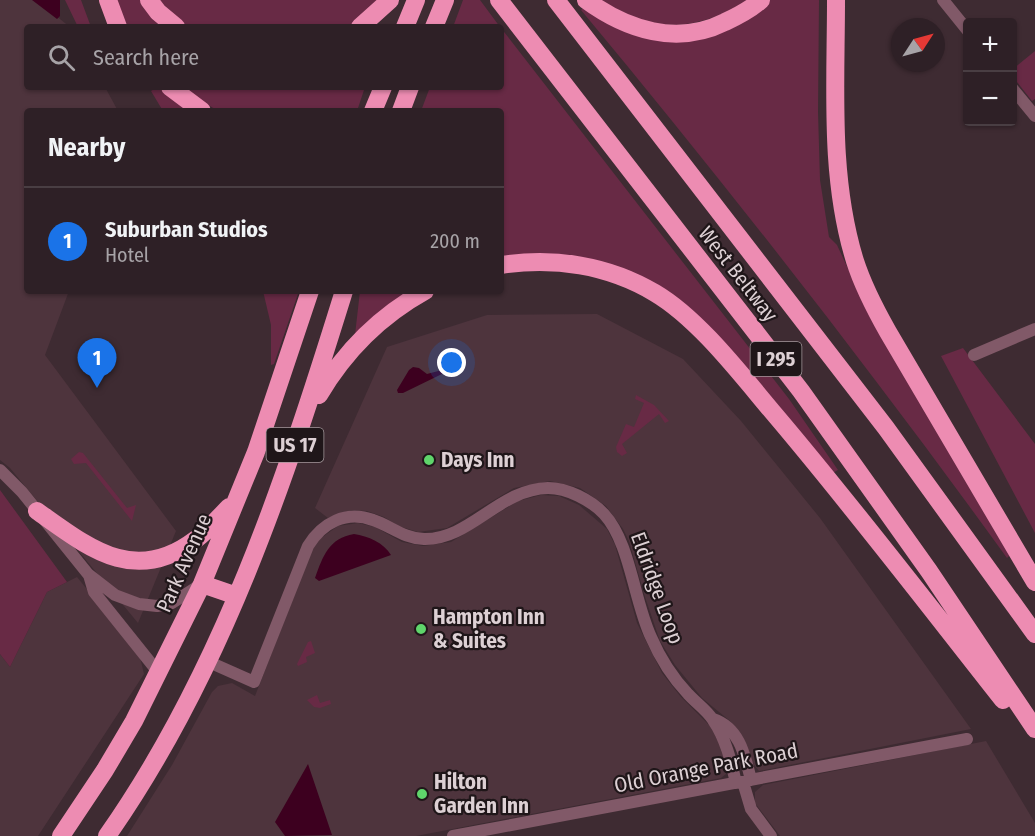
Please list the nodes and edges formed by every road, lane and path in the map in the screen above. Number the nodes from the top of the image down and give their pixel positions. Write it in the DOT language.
graph roads {
  1 [pos="108,0"];
  2 [pos="149,0"];
  3 [pos="390,0"];
  4 [pos="416,0"];
  5 [pos="444,0"];
  6 [pos="499,0"];
  7 [pos="556,0"];
  8 [pos="586,0"];
  9 [pos="760,0"];
  10 [pos="836,0"];
  11 [pos="943,0"];
  12 [pos="117,24"];
  13 [pos="172,24"];
  14 [pos="363,24"];
  15 [pos="406,24"];
  16 [pos="435,24"];
  17 [pos="963,25"];
  18 [pos="160,90"];
  19 [pos="174,90"];
  20 [pos="381,90"];
  21 [pos="410,90"];
  22 [pos="1017,94"];
  23 [pos="180,108"];
  24 [pos="198,108"];
  25 [pos="374,108"];
  26 [pos="402,108"];
  27 [pos="1035,116"];
  28 [pos="504,265"];
  29 [pos="309,294"];
  30 [pos="343,294"];
  31 [pos="420,294"];
  32 [pos="1035,329"];
  33 [pos="974,355"];
  34 [pos="304,420"];
  35 [pos="0,470"];
  36 [pos="235,502"];
  37 [pos="37,511"];
  38 [pos="88,574"];
  39 [pos="1035,582"];
  40 [pos="202,584"];
  41 [pos="237,596"];
  42 [pos="1035,634"];
  43 [pos="209,662"];
  44 [pos="158,672"];
  45 [pos="1035,729"];
  46 [pos="967,739"];
  47 [pos="1035,741"];
  48 [pos="744,782"];
  49 [pos="61,836"];
  50 [pos="107,836"];
  51 [pos="453,836"];
  52 [pos="771,836"];
  1 -- 12 [label="highway"];
  2 -- 13 [label="highway"];
  3 -- 14 [label="highway"];
  4 -- 15 [label="highway"];
  5 -- 16 [label="highway"];
  6 -- 45 [label="highway, West Beltway / I 295"];
  7 -- 42 [label="highway, West Beltway / I 295"];
  8 -- 9 [label="highway"];
  10 -- 39 [label="highway"];
  11 -- 17 [label="street"];
  18 -- 23 [label="highway"];
  19 -- 24 [label="highway"];
  20 -- 25 [label="highway"];
  21 -- 26 [label="highway"];
  22 -- 27 [label="street"];
  28 -- 47 [label="highway"];
  29 -- 36 [label="highway, Park Avenue / US 17"];
  30 -- 34 [label="highway, US 17"];
  31 -- 34 [label="highway"];
  32 -- 33 [label="street"];
  34 -- 41 [label="highway, US 17"];
  35 -- 37 [label="street"];
  36 -- 37 [label="highway"];
  36 -- 40 [label="highway, Park Avenue / US 17"];
  37 -- 38 [label="street"];
  38 -- 40 [label="street"];
  38 -- 44 [label="street"];
  40 -- 41 [label="highway"];
  40 -- 44 [label="highway, Park Avenue / US 17"];
  41 -- 43 [label="highway, US 17"];
  43 -- 48 [label="street, Eldridge Loop"];
  43 -- 50 [label="highway, US 17"];
  44 -- 49 [label="highway, Park Avenue / US 17"];
  46 -- 48 [label="street, Old Orange Park Road"];
  48 -- 51 [label="street, Old Orange Park Road"];
  48 -- 52 [label="street, Eldridge Loop"];
}
